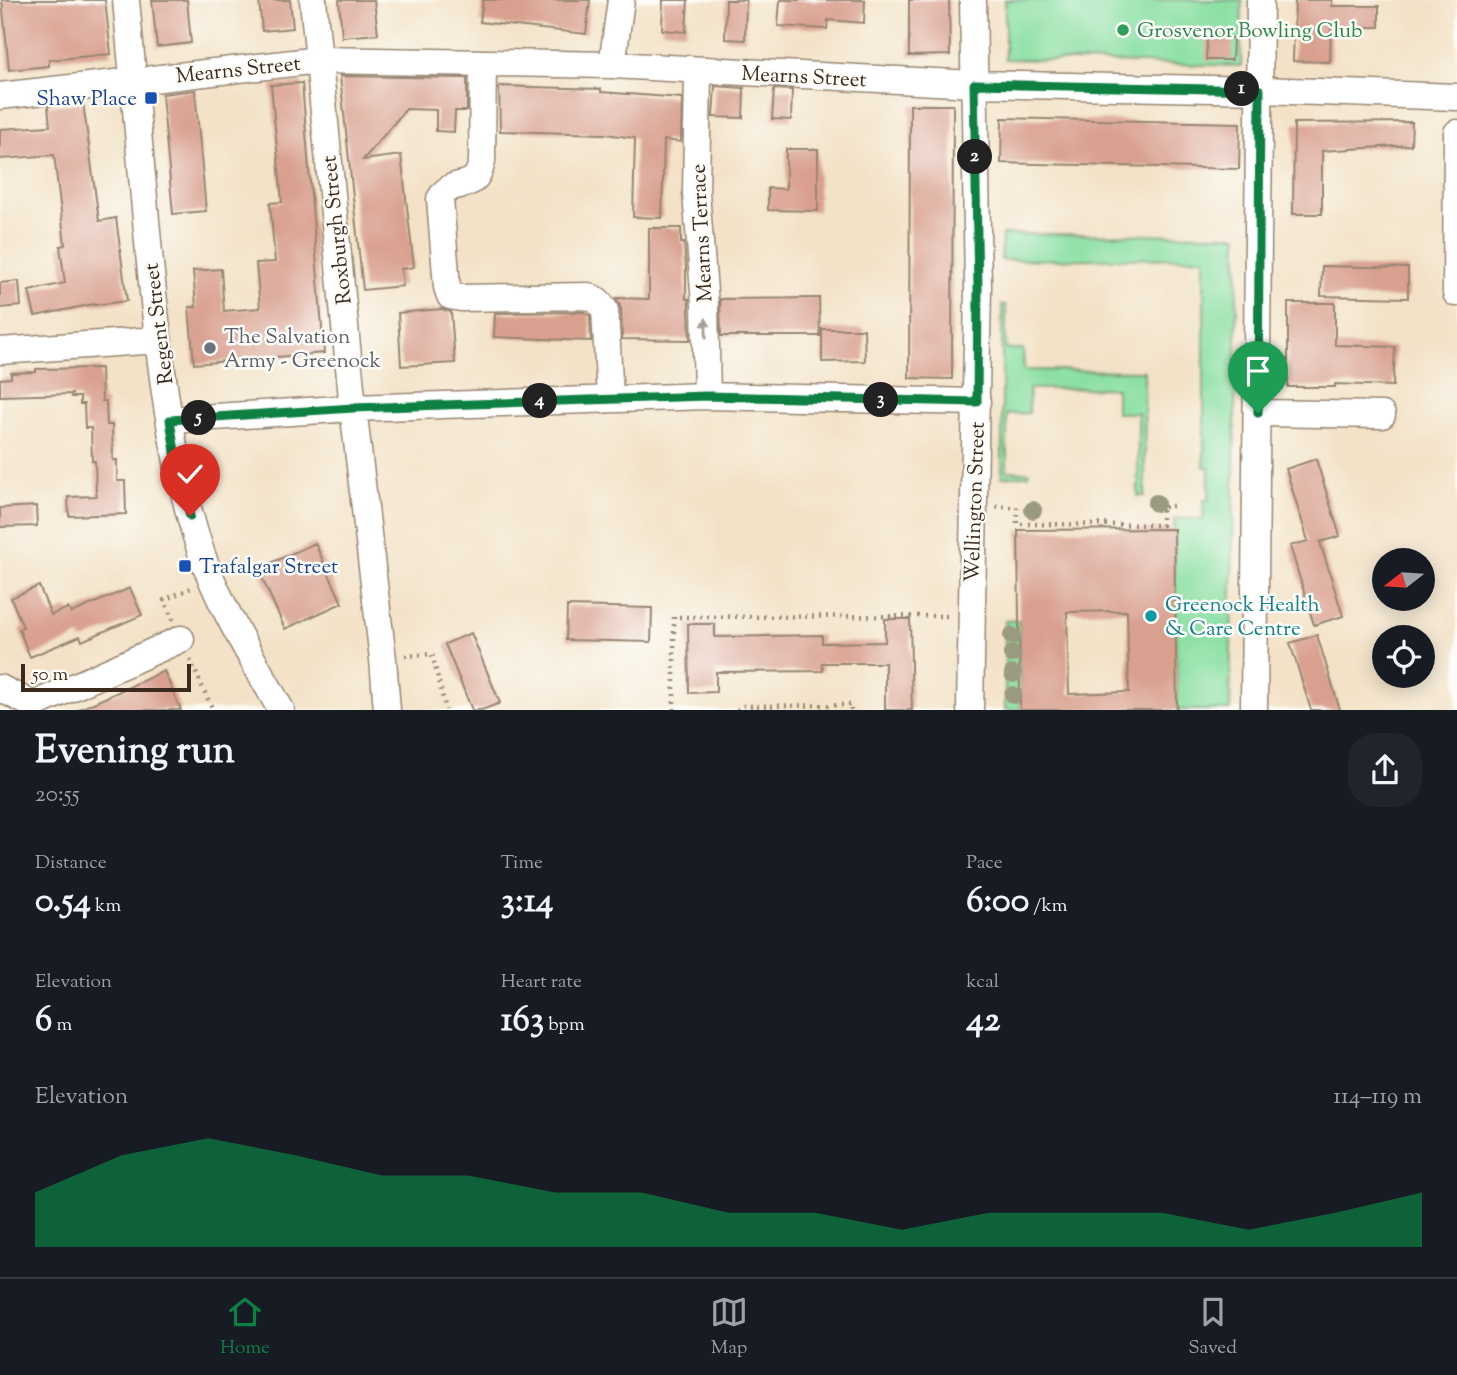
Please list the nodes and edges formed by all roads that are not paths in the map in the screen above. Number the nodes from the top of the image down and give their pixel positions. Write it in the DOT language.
graph roads {
  1 [pos="126,0"];
  2 [pos="313,0"];
  3 [pos="621,0"];
  4 [pos="973,0"];
  5 [pos="1260,0"];
  6 [pos="319,60"];
  7 [pos="483,63"];
  8 [pos="612,65"];
  9 [pos="698,71"];
  10 [pos="142,80"];
  11 [pos="974,84"];
  12 [pos="1260,90"];
  13 [pos="0,96"];
  14 [pos="1457,97"];
  15 [pos="1457,133"];
  16 [pos="1456,293"];
  17 [pos="158,340"];
  18 [pos="0,351"];
  19 [pos="707,396"];
  20 [pos="610,399"];
  21 [pos="977,402"];
  22 [pos="353,408"];
  23 [pos="1258,413"];
  24 [pos="1382,415"];
  25 [pos="170,420"];
  26 [pos="181,639"];
  27 [pos="0,688"];
  28 [pos="281,710"];
  29 [pos="387,710"];
  30 [pos="970,710"];
  31 [pos="1254,710"];
  1 -- 10 [label="street, Regent Street"];
  2 -- 6 [label="street, Roxburgh Street"];
  3 -- 8 [label="street"];
  4 -- 11 [label="street, Wellington Street"];
  5 -- 12 [label="street"];
  6 -- 7 [label="street, Mearns Street"];
  6 -- 10 [label="street, Mearns Street"];
  6 -- 22 [label="street, Roxburgh Street"];
  7 -- 8 [label="street, Mearns Street"];
  7 -- 20 [label="street"];
  8 -- 9 [label="street, Mearns Street"];
  9 -- 11 [label="street, Mearns Street"];
  19 -- 9 [label="street, Mearns Terrace, one-way"];
  10 -- 13 [label="street, Mearns Street"];
  10 -- 17 [label="street, Regent Street"];
  11 -- 12 [label="street, Mearns Street"];
  11 -- 21 [label="street, Wellington Street"];
  12 -- 14 [label="street, Mearns Street"];
  12 -- 23 [label="street"];
  15 -- 16 [label="street"];
  17 -- 18 [label="street"];
  17 -- 25 [label="street, Regent Street"];
  19 -- 20 [label="street"];
  19 -- 21 [label="street"];
  20 -- 22 [label="street"];
  21 -- 30 [label="street, Wellington Street"];
  22 -- 25 [label="street"];
  22 -- 29 [label="street, Roxburgh Street"];
  23 -- 24 [label="street"];
  23 -- 31 [label="street"];
  25 -- 28 [label="street, Regent Street"];
  26 -- 27 [label="street"];
}
